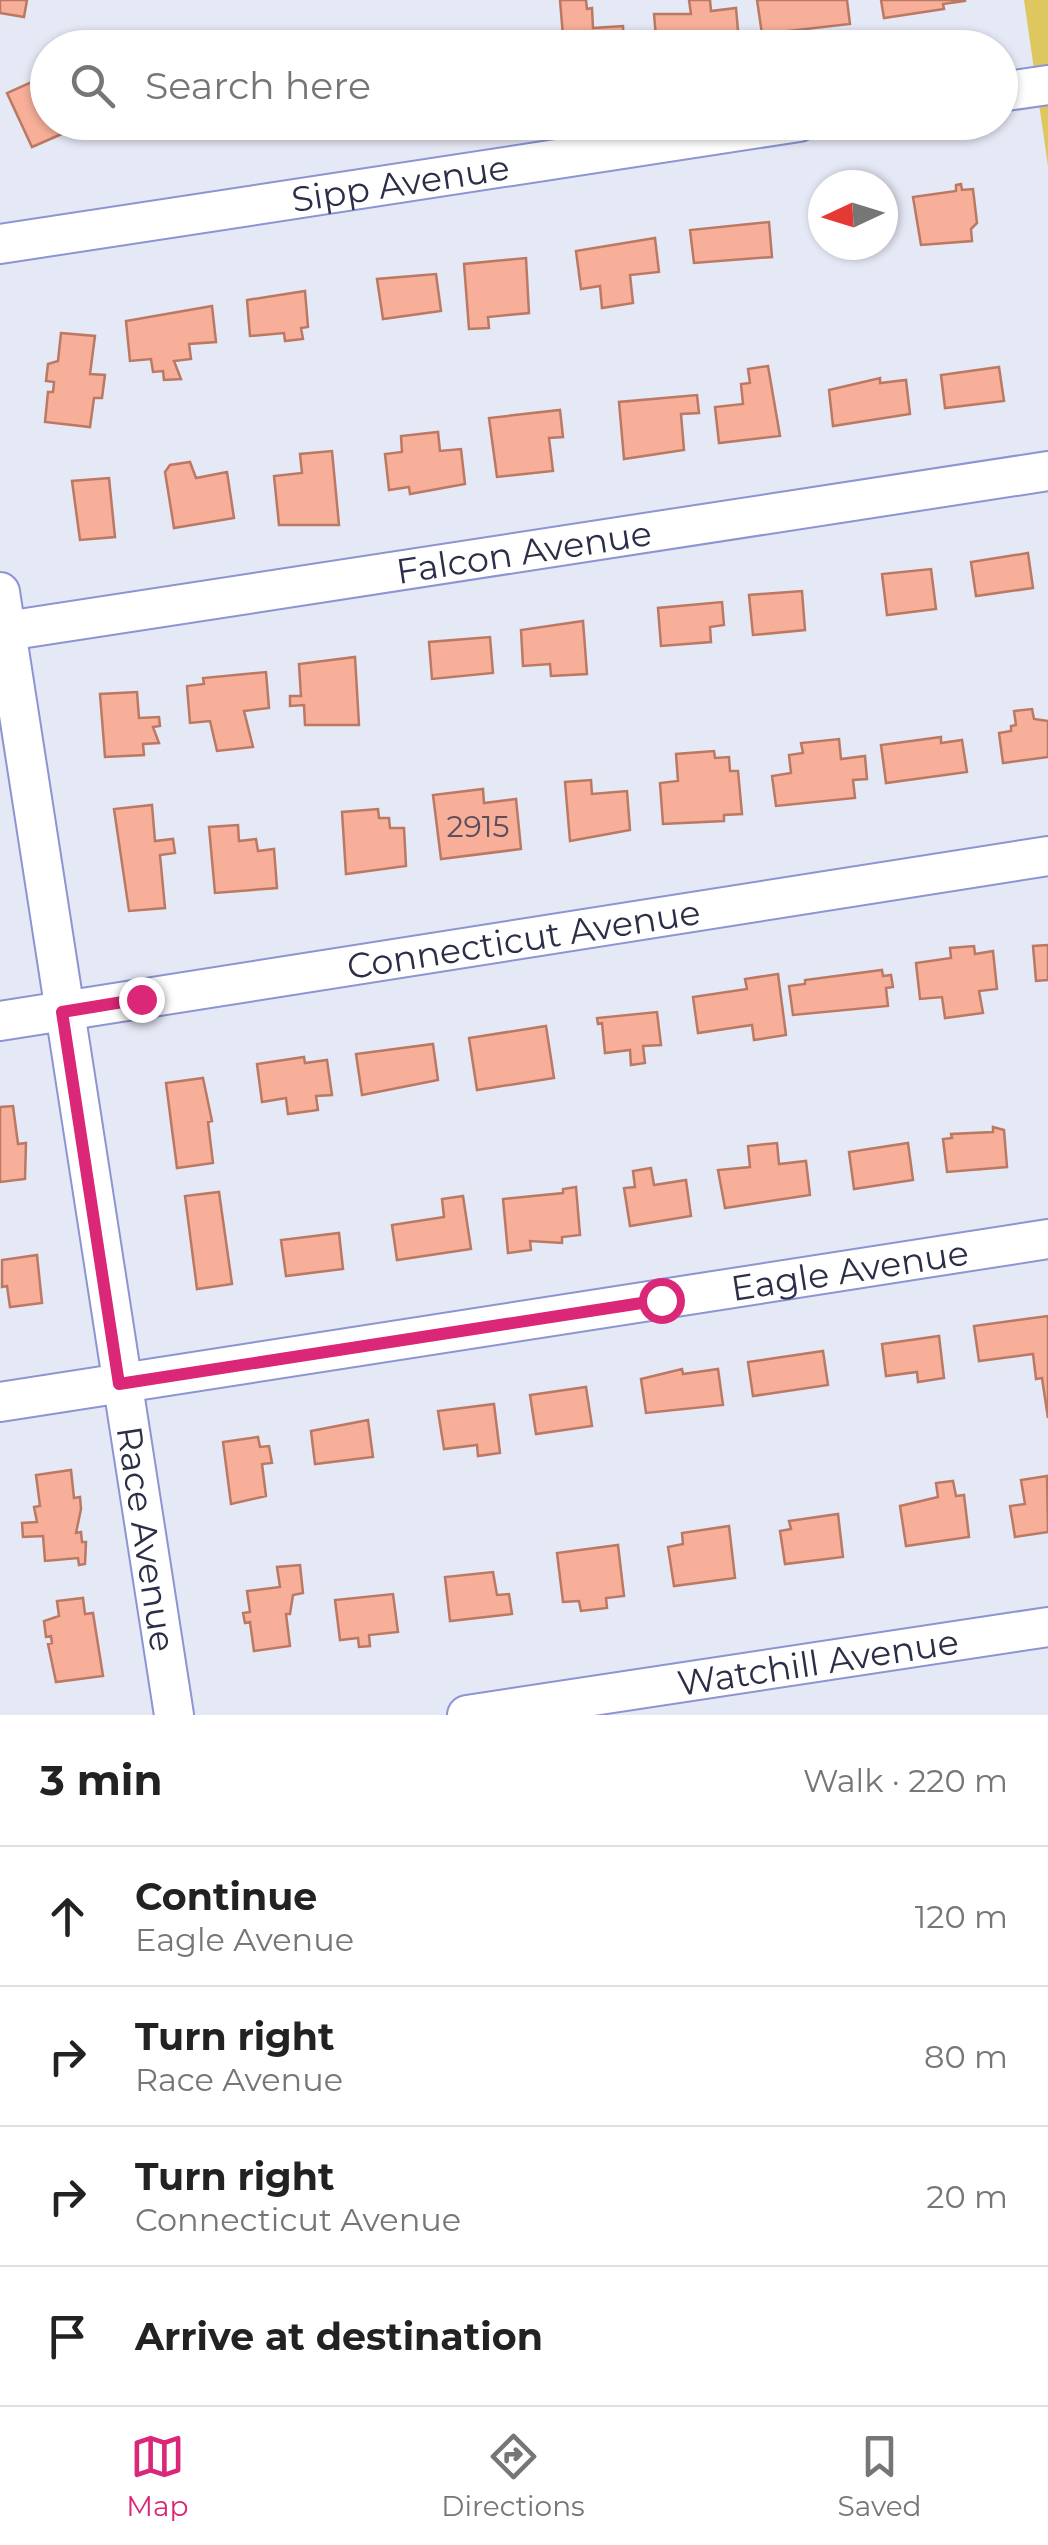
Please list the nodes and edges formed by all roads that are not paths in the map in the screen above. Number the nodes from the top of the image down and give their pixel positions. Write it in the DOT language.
graph roads {
  1 [pos="1048,85"];
  2 [pos="1018,89"];
  3 [pos="681,140"];
  4 [pos="0,244"];
  5 [pos="1048,472"];
  6 [pos="0,592"];
  7 [pos="3,631"];
  8 [pos="1048,856"];
  9 [pos="62,1012"];
  10 [pos="0,1021"];
  11 [pos="1048,1239"];
  12 [pos="119,1384"];
  13 [pos="0,1402"];
  14 [pos="1048,1627"];
  15 [pos="174,1715"];
  16 [pos="467,1715"];
  1 -- 2 [label="street"];
  3 -- 4 [label="street, Sipp Avenue"];
  5 -- 7 [label="street, Falcon Avenue"];
  6 -- 7 [label="street, Race Avenue"];
  7 -- 9 [label="street, Race Avenue"];
  8 -- 9 [label="street, Connecticut Avenue"];
  9 -- 10 [label="street, Connecticut Avenue"];
  9 -- 12 [label="street, Race Avenue"];
  11 -- 12 [label="street, Eagle Avenue"];
  12 -- 13 [label="street, Eagle Avenue"];
  12 -- 15 [label="street, Race Avenue"];
  14 -- 16 [label="street, Watchill Avenue"];
}
